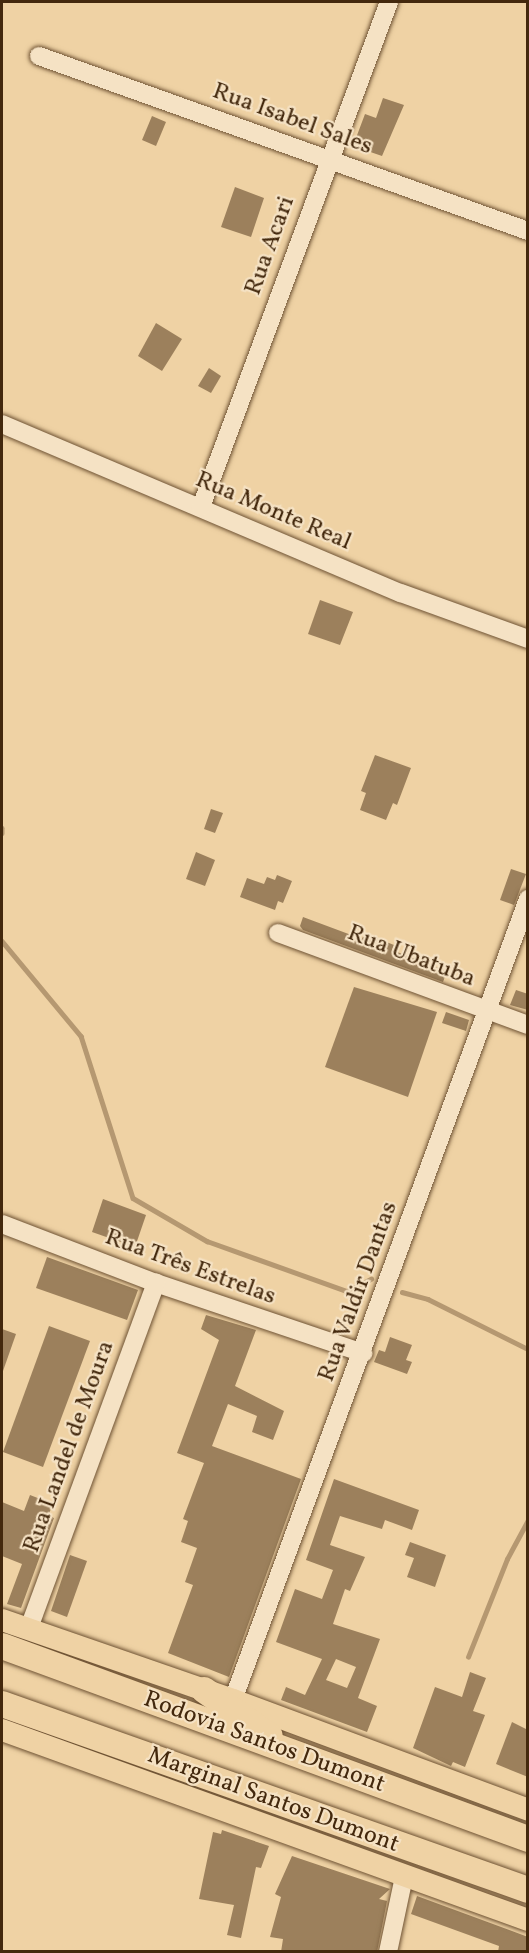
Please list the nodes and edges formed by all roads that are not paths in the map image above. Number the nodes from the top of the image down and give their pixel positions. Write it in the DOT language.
graph roads {
  1 [pos="389,2"];
  2 [pos="39,56"];
  3 [pos="329,159"];
  4 [pos="528,231"];
  5 [pos="2,424"];
  6 [pos="201,507"];
  7 [pos="528,639"];
  8 [pos="528,898"];
  9 [pos="278,933"];
  10 [pos="486,1011"];
  11 [pos="528,1025"];
  12 [pos="2,1224"];
  13 [pos="156,1283"];
  14 [pos="363,1353"];
  15 [pos="2,1620"];
  16 [pos="29,1628"];
  17 [pos="2,1646"];
  18 [pos="204,1690"];
  19 [pos="233,1700"];
  20 [pos="2,1704"];
  21 [pos="2,1730"];
  22 [pos="297,1756"];
  23 [pos="528,1810"];
  24 [pos="528,1839"];
  25 [pos="404,1877"];
  26 [pos="528,1890"];
  27 [pos="528,1920"];
  28 [pos="388,1952"];
  1 -- 3 [label="street, Rua Acari"];
  2 -- 3 [label="street, Rua Isabel Sales"];
  3 -- 4 [label="street, Rua Isabel Sales"];
  3 -- 6 [label="street, Rua Acari"];
  5 -- 6 [label="street, Rua Monte Real"];
  6 -- 7 [label="street, Rua Monte Real"];
  8 -- 10 [label="street, Rua Valdir Dantas"];
  9 -- 10 [label="street, Rua Ubatuba"];
  10 -- 11 [label="street, Rua Ubatuba"];
  10 -- 14 [label="street, Rua Valdir Dantas"];
  12 -- 13 [label="street, Rua Três Estrelas"];
  13 -- 14 [label="street, Rua Três Estrelas"];
  13 -- 16 [label="street, Rua Landel de Moura"];
  14 -- 19 [label="street, Rua Valdir Dantas"];
  15 -- 16 [label="main road"];
  16 -- 18 [label="main road"];
  17 -- 22 [label="highway, Rodovia Santos Dumont"];
  18 -- 19 [label="main road"];
  18 -- 22 [label="highway"];
  19 -- 23 [label="main road"];
  20 -- 26 [label="highway, Rodovia Santos Dumont"];
  21 -- 25 [label="main road, Marginal Santos Dumont"];
  22 -- 24 [label="highway, Rodovia Santos Dumont"];
  25 -- 27 [label="main road, Marginal Santos Dumont"];
  25 -- 28 [label="street"];
}
